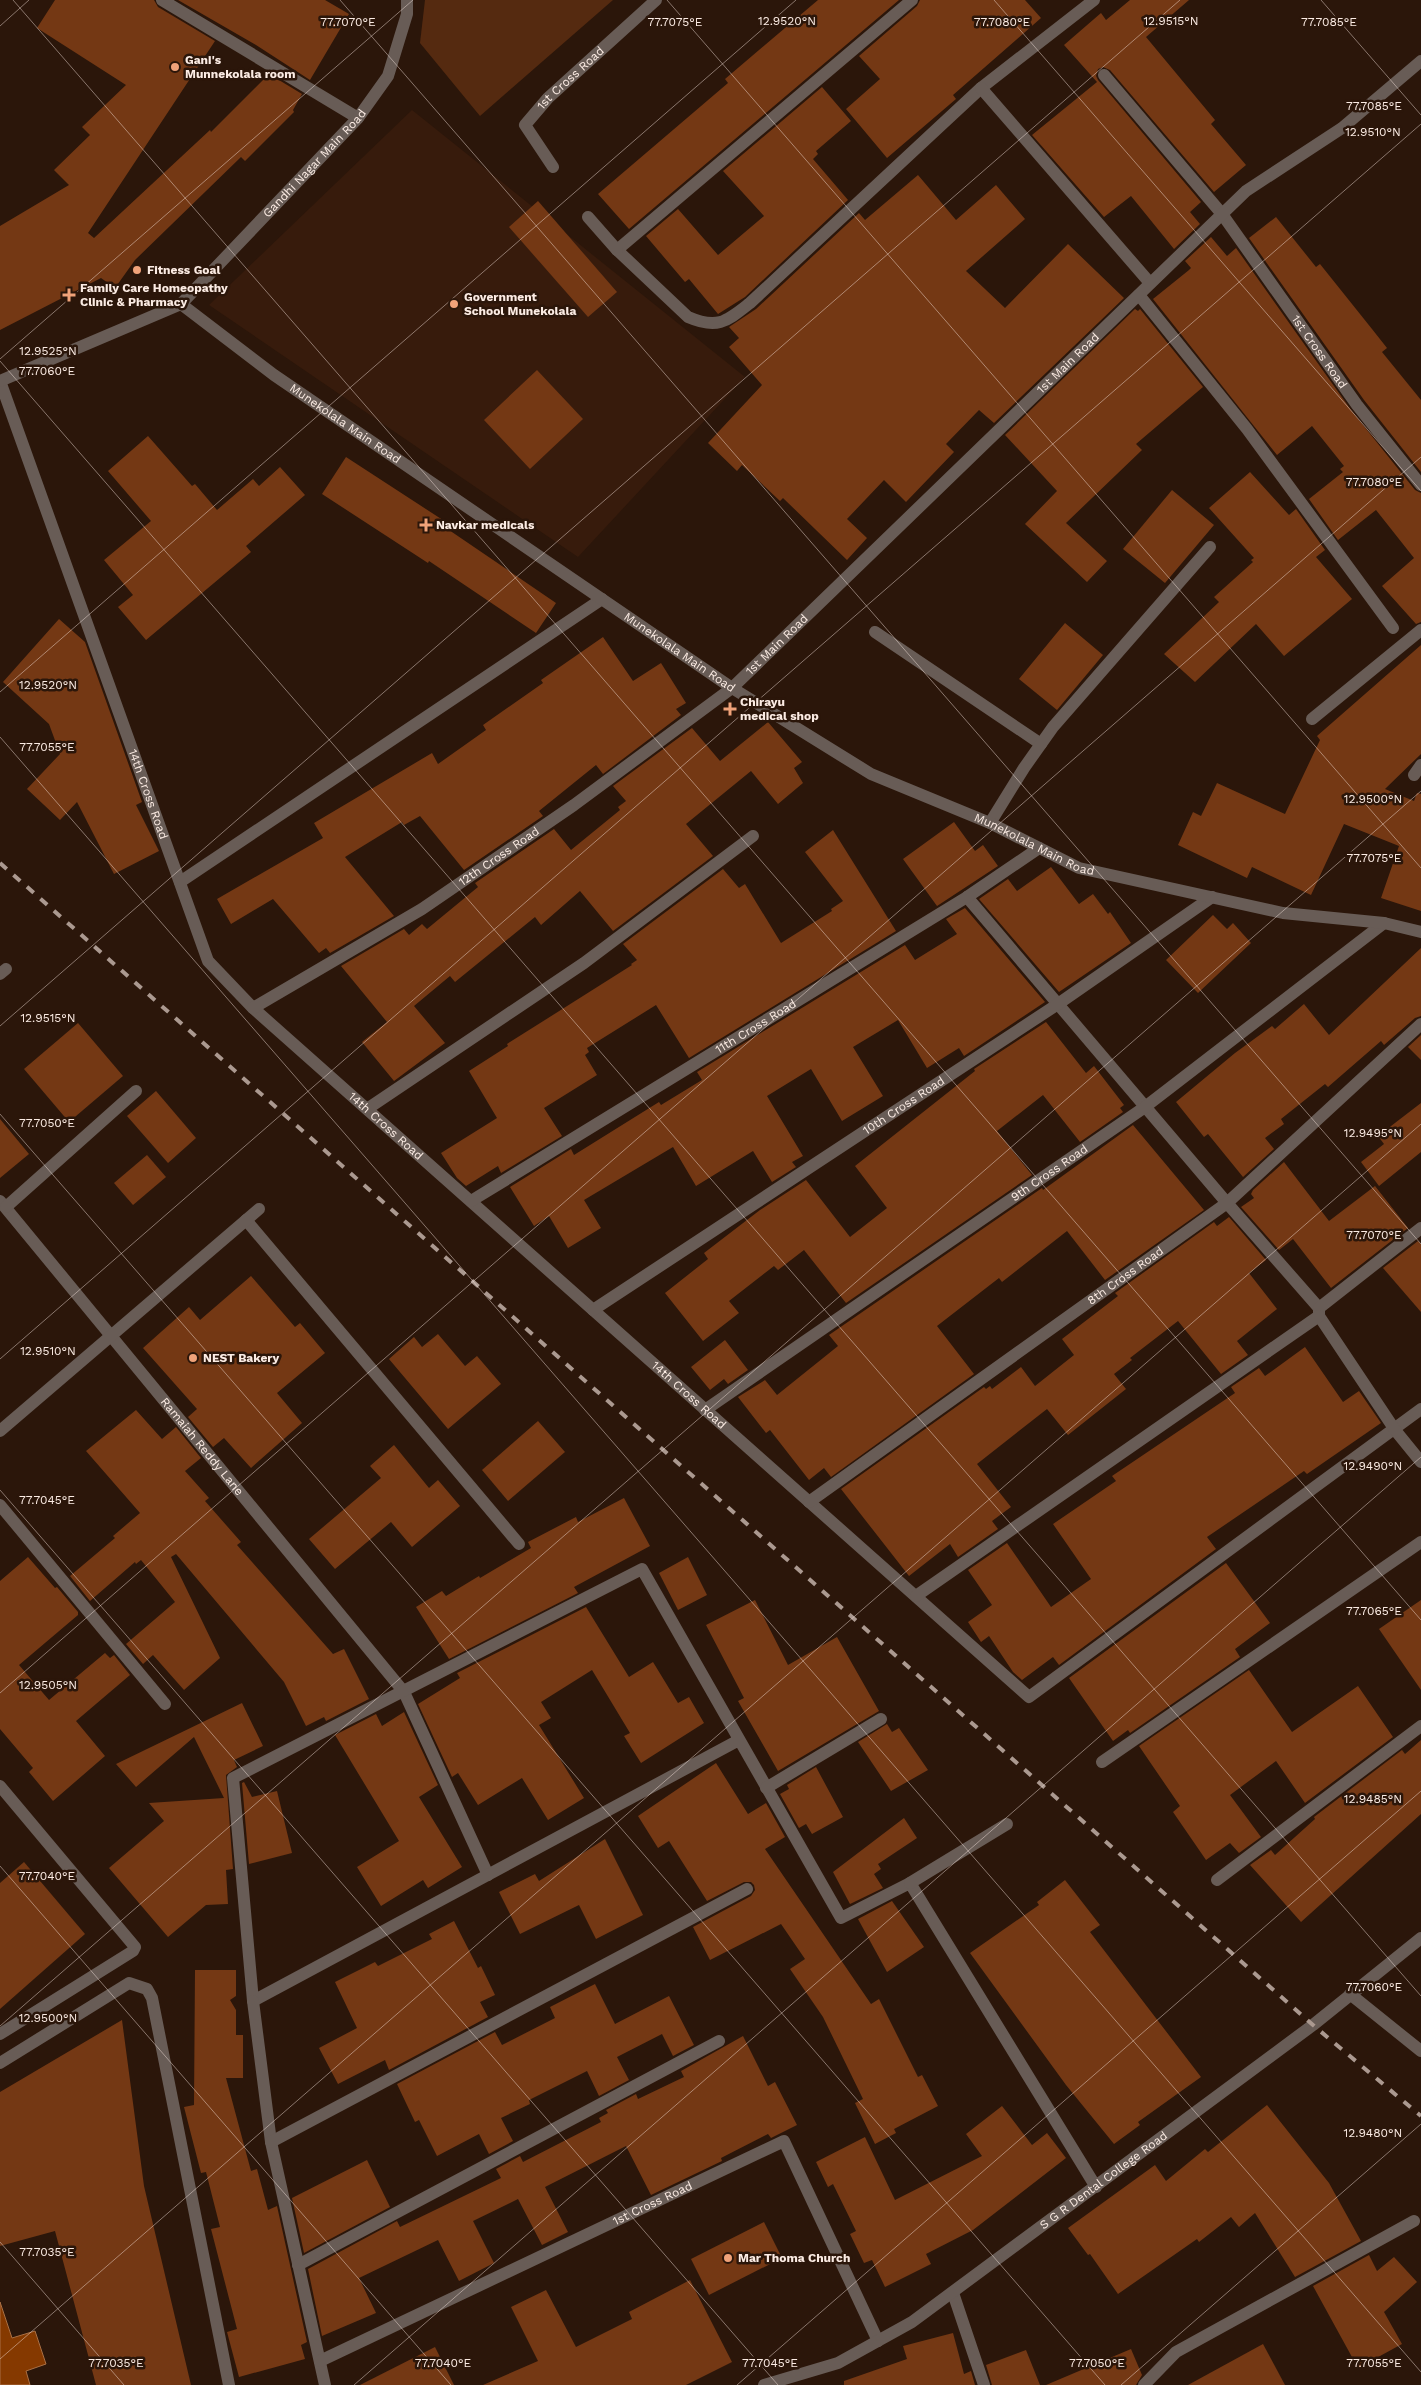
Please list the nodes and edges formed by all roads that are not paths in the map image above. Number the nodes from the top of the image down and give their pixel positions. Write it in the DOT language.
graph roads {
  1 [pos="162,0"];
  2 [pos="407,0"];
  3 [pos="656,0"];
  4 [pos="912,0"];
  5 [pos="1094,0"];
  6 [pos="1421,61"];
  7 [pos="1104,75"];
  8 [pos="981,88"];
  9 [pos="358,118"];
  10 [pos="553,167"];
  11 [pos="1222,214"];
  12 [pos="588,217"];
  13 [pos="616,250"];
  14 [pos="1150,284"];
  15 [pos="1140,295"];
  16 [pos="181,304"];
  17 [pos="0,381"];
  18 [pos="1421,485"];
  19 [pos="1210,547"];
  20 [pos="602,599"];
  21 [pos="1393,628"];
  22 [pos="1421,630"];
  23 [pos="875,632"];
  24 [pos="732,688"];
  25 [pos="1312,719"];
  26 [pos="1042,744"];
  27 [pos="990,823"];
  28 [pos="753,836"];
  29 [pos="1039,848"];
  30 [pos="180,882"];
  31 [pos="967,897"];
  32 [pos="1212,898"];
  33 [pos="1384,923"];
  34 [pos="1421,932"];
  35 [pos="1058,1004"];
  36 [pos="253,1008"];
  37 [pos="1421,1024"];
  38 [pos="136,1091"];
  39 [pos="1145,1107"];
  40 [pos="367,1109"];
  41 [pos="471,1201"];
  42 [pos="1227,1203"];
  43 [pos="3,1204"];
  44 [pos="259,1208"];
  45 [pos="246,1220"];
  46 [pos="1421,1228"];
  47 [pos="593,1310"];
  48 [pos="1319,1312"];
  49 [pos="112,1336"];
  50 [pos="1421,1409"];
  51 [pos="705,1410"];
  52 [pos="1395,1430"];
  53 [pos="0,1431"];
  54 [pos="1421,1462"];
  55 [pos="810,1502"];
  56 [pos="0,1505"];
  57 [pos="1421,1542"];
  58 [pos="519,1544"];
  59 [pos="916,1596"];
  60 [pos="404,1692"];
  61 [pos="165,1704"];
  62 [pos="881,1719"];
  63 [pos="1421,1726"];
  64 [pos="739,1740"];
  65 [pos="1102,1762"];
  66 [pos="0,1786"];
  67 [pos="766,1788"];
  68 [pos="1008,1824"];
  69 [pos="488,1875"];
  70 [pos="1217,1880"];
  71 [pos="910,1883"];
  72 [pos="747,1889"];
  73 [pos="1421,1938"];
  74 [pos="1350,1994"];
  75 [pos="253,2001"];
  76 [pos="0,2034"];
  77 [pos="720,2040"];
  78 [pos="1421,2051"];
  79 [pos="0,2064"];
  80 [pos="271,2142"];
  81 [pos="1096,2186"];
  82 [pos="1414,2221"];
  83 [pos="298,2265"];
  84 [pos="954,2293"];
  85 [pos="878,2341"];
  86 [pos="320,2361"];
  87 [pos="771,2384"];
  88 [pos="229,2385"];
  89 [pos="325,2385"];
  90 [pos="984,2385"];
  91 [pos="1144,2385"];
  1 -- 9 [label="street"];
  2 -- 9 [label="street, Gandhi Nagar Main Road"];
  3 -- 10 [label="street, 1st Cross Road"];
  4 -- 13 [label="street"];
  5 -- 8 [label="street"];
  6 -- 11 [label="street, 1st Main Road"];
  7 -- 11 [label="street, 1st Cross Road"];
  8 -- 13 [label="street"];
  8 -- 14 [label="street"];
  9 -- 16 [label="street, Gandhi Nagar Main Road"];
  11 -- 14 [label="street, 1st Main Road"];
  11 -- 18 [label="street, 1st Cross Road"];
  12 -- 13 [label="street"];
  14 -- 15 [label="street, 1st Main Road"];
  15 -- 21 [label="street"];
  15 -- 24 [label="street, 1st Main Road"];
  16 -- 17 [label="street"];
  16 -- 20 [label="street, Munekolala Main Road"];
  17 -- 30 [label="street, 14th Cross Road"];
  19 -- 26 [label="street"];
  20 -- 24 [label="street, Munekolala Main Road"];
  20 -- 30 [label="street"];
  22 -- 25 [label="street"];
  23 -- 26 [label="street"];
  24 -- 27 [label="street, Munekolala Main Road"];
  24 -- 36 [label="street, 12th Cross Road"];
  26 -- 27 [label="street"];
  27 -- 29 [label="street, Munekolala Main Road"];
  28 -- 40 [label="street"];
  29 -- 31 [label="street, 11th Cross Road"];
  29 -- 32 [label="street, Munekolala Main Road"];
  30 -- 36 [label="street, 14th Cross Road"];
  31 -- 35 [label="street"];
  31 -- 41 [label="street, 11th Cross Road"];
  32 -- 33 [label="street, Munekolala Main Road"];
  32 -- 35 [label="street, 10th Cross Road"];
  33 -- 34 [label="street, Munekolala Main Road"];
  33 -- 39 [label="street, 9th Cross Road"];
  35 -- 39 [label="street"];
  35 -- 47 [label="street, 10th Cross Road"];
  36 -- 40 [label="street, 14th Cross Road"];
  37 -- 42 [label="street, 8th Cross Road"];
  38 -- 43 [label="street"];
  39 -- 42 [label="street"];
  39 -- 51 [label="street, 9th Cross Road"];
  40 -- 41 [label="street, 14th Cross Road"];
  41 -- 47 [label="street, 14th Cross Road"];
  42 -- 48 [label="street"];
  42 -- 55 [label="street, 8th Cross Road"];
  43 -- 49 [label="street, Ramaiah Reddy Lane"];
  44 -- 45 [label="street"];
  45 -- 49 [label="street"];
  45 -- 58 [label="street"];
  46 -- 48 [label="street"];
  47 -- 51 [label="street, 14th Cross Road"];
  48 -- 52 [label="street"];
  48 -- 59 [label="street"];
  49 -- 53 [label="street"];
  49 -- 60 [label="street, Ramaiah Reddy Lane"];
  50 -- 52 [label="street"];
  51 -- 55 [label="street, 14th Cross Road"];
  52 -- 54 [label="street"];
  52 -- 59 [label="street, 14th Cross Road"];
  55 -- 59 [label="street, 14th Cross Road"];
  56 -- 61 [label="street"];
  57 -- 65 [label="street"];
  60 -- 64 [label="street"];
  60 -- 69 [label="street, Ramaiah Reddy Lane"];
  60 -- 75 [label="street"];
  62 -- 67 [label="street"];
  63 -- 70 [label="street"];
  64 -- 67 [label="street"];
  64 -- 69 [label="street"];
  66 -- 76 [label="street"];
  67 -- 71 [label="street"];
  68 -- 71 [label="street"];
  69 -- 75 [label="street"];
  71 -- 81 [label="street"];
  72 -- 80 [label="street"];
  73 -- 74 [label="street, S G R Dental College Road"];
  74 -- 78 [label="street"];
  74 -- 81 [label="street, S G R Dental College Road"];
  75 -- 80 [label="street"];
  77 -- 83 [label="street"];
  79 -- 88 [label="street"];
  80 -- 83 [label="street"];
  81 -- 84 [label="street, S G R Dental College Road"];
  82 -- 91 [label="street"];
  83 -- 86 [label="street"];
  84 -- 85 [label="street, S G R Dental College Road"];
  84 -- 90 [label="street"];
  85 -- 86 [label="street, 1st Cross Road"];
  85 -- 87 [label="street, S G R Dental College Road"];
  86 -- 89 [label="street"];
}
